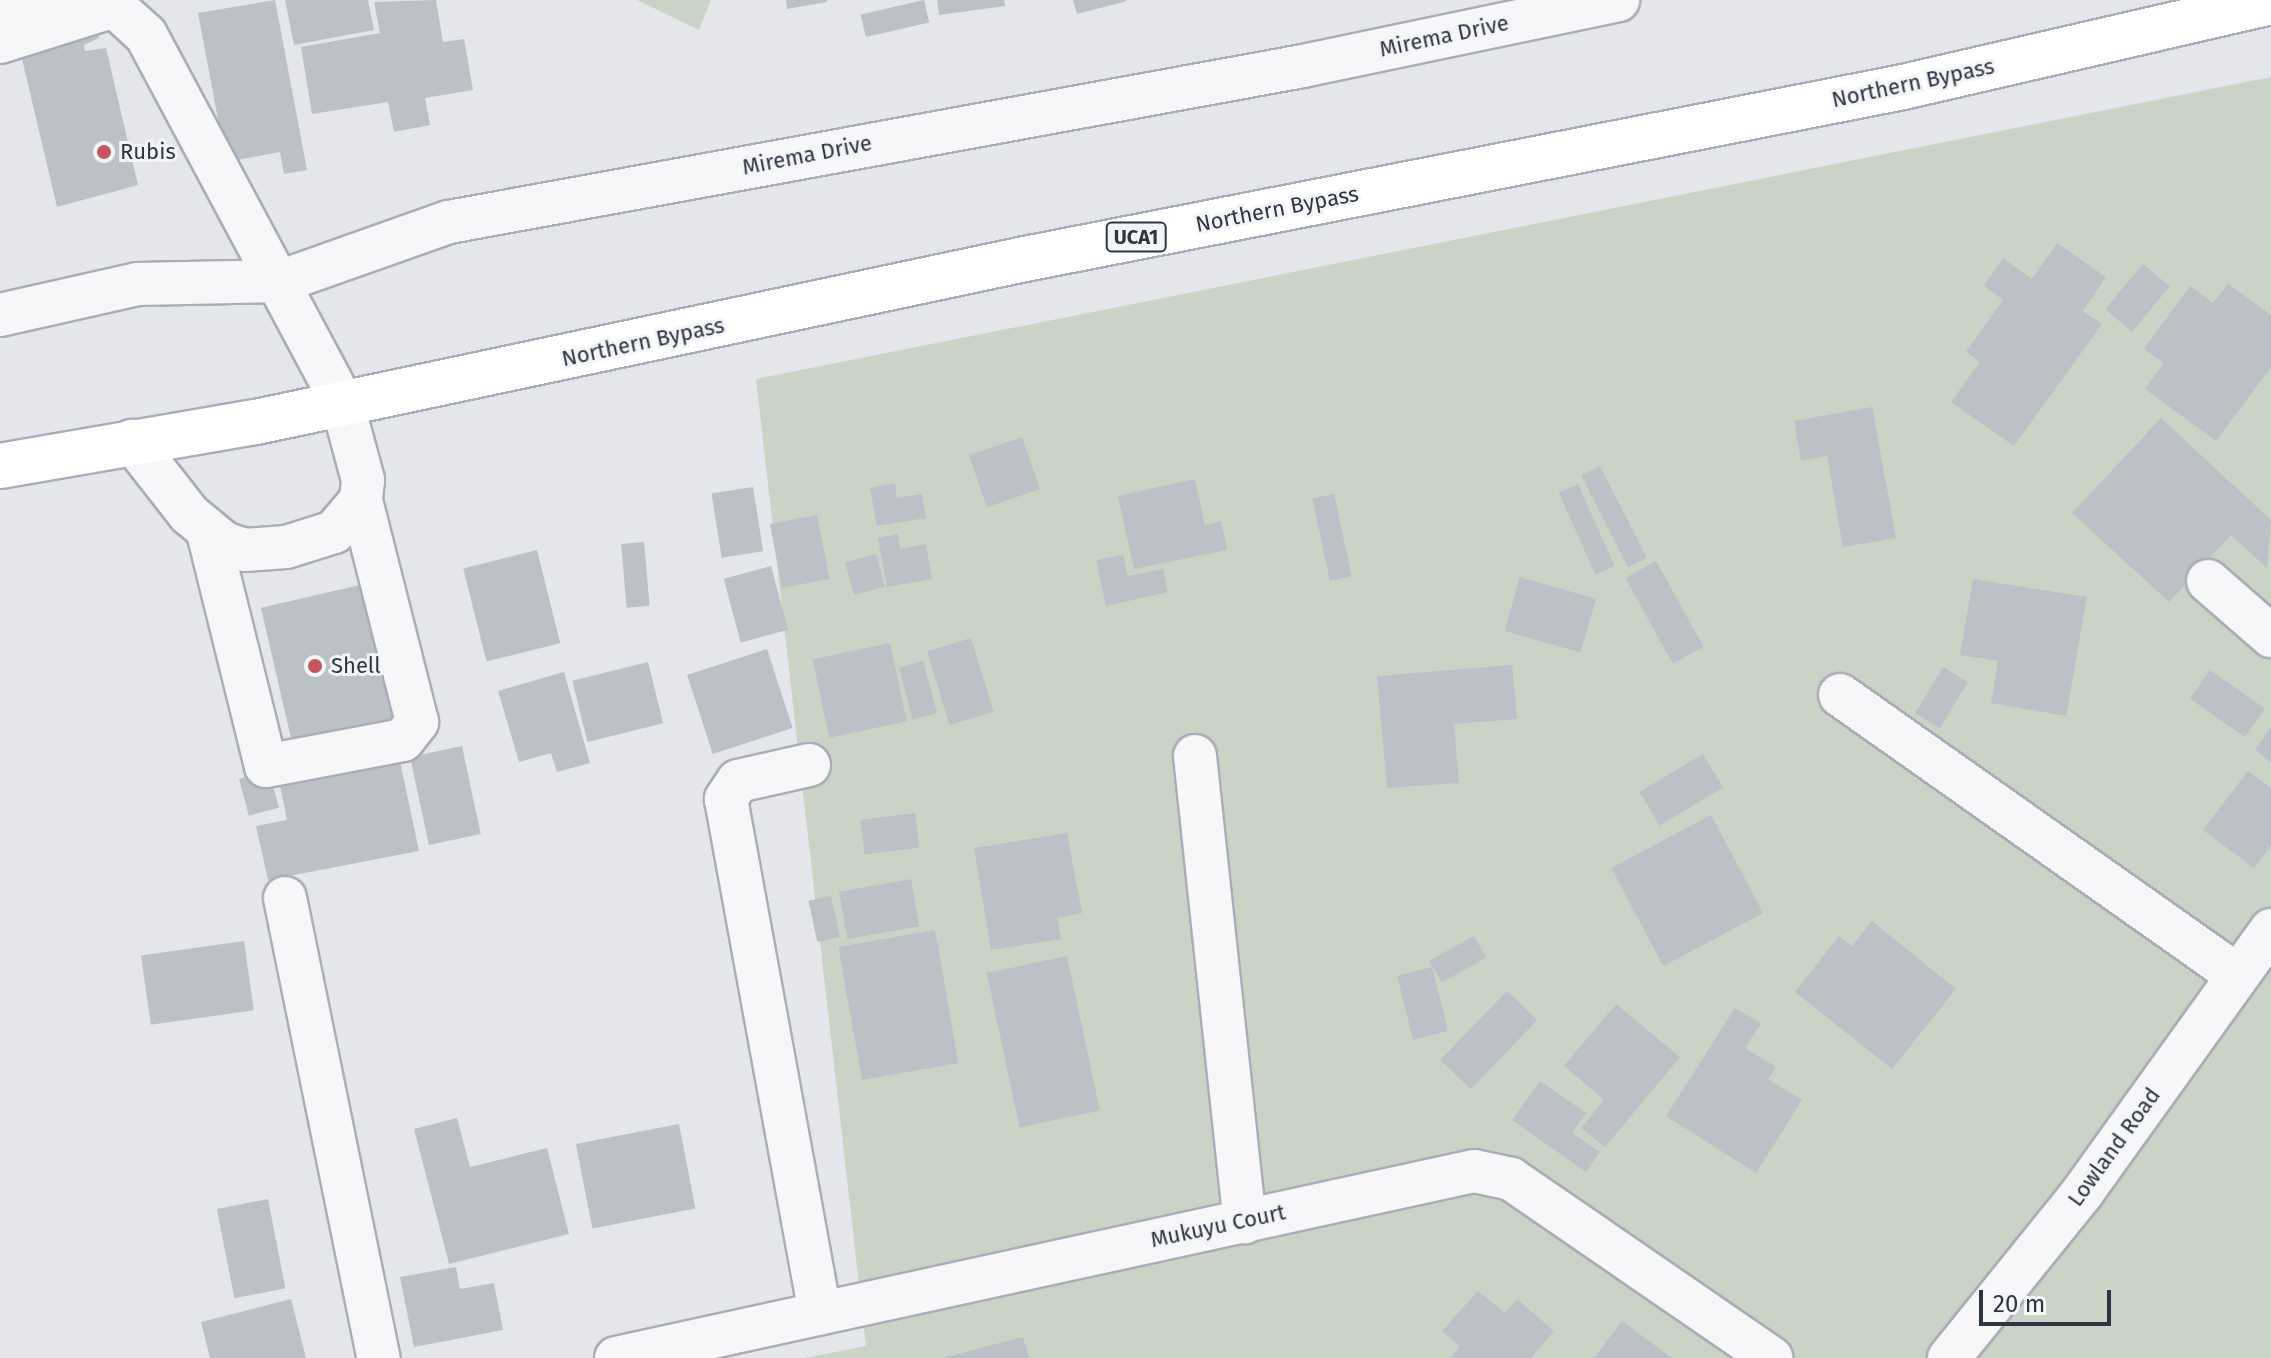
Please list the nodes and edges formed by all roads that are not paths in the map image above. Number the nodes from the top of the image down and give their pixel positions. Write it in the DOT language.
graph roads {
  1 [pos="76,0"];
  2 [pos="1618,0"];
  3 [pos="2271,2"];
  4 [pos="0,8"];
  5 [pos="0,42"];
  6 [pos="282,281"];
  7 [pos="0,315"];
  8 [pos="342,402"];
  9 [pos="132,441"];
  10 [pos="0,466"];
  11 [pos="361,500"];
  12 [pos="208,532"];
  13 [pos="2208,581"];
  14 [pos="2271,636"];
  15 [pos="1840,695"];
  16 [pos="1195,756"];
  17 [pos="809,765"];
  18 [pos="285,898"];
  19 [pos="2271,930"];
  20 [pos="2237,975"];
  21 [pos="1245,1222"];
  22 [pos="820,1313"];
  23 [pos="379,1358"];
  24 [pos="616,1358"];
  25 [pos="1771,1358"];
  26 [pos="1949,1358"];
  1 -- 4 [label="street"];
  2 -- 6 [label="street, Mirema Drive"];
  3 -- 8 [label="main road, Northern Bypass / UCA1"];
  5 -- 6 [label="street"];
  6 -- 7 [label="street, Mirema Drive"];
  6 -- 8 [label="street"];
  8 -- 9 [label="main road, Northern Bypass / UCA1"];
  8 -- 11 [label="street"];
  9 -- 10 [label="main road, Northern Bypass / UCA1"];
  9 -- 12 [label="street"];
  11 -- 12 [label="street"];
  11 -- 12 [label="street"];
  13 -- 14 [label="street"];
  15 -- 20 [label="street"];
  16 -- 21 [label="street"];
  17 -- 22 [label="street"];
  18 -- 23 [label="street"];
  19 -- 20 [label="street, Lowland Road"];
  20 -- 26 [label="street, Lowland Road"];
  21 -- 22 [label="street, Mukuyu Court"];
  21 -- 25 [label="street, Mukuyu Court"];
  22 -- 24 [label="street, Mukuyu Court"];
}
